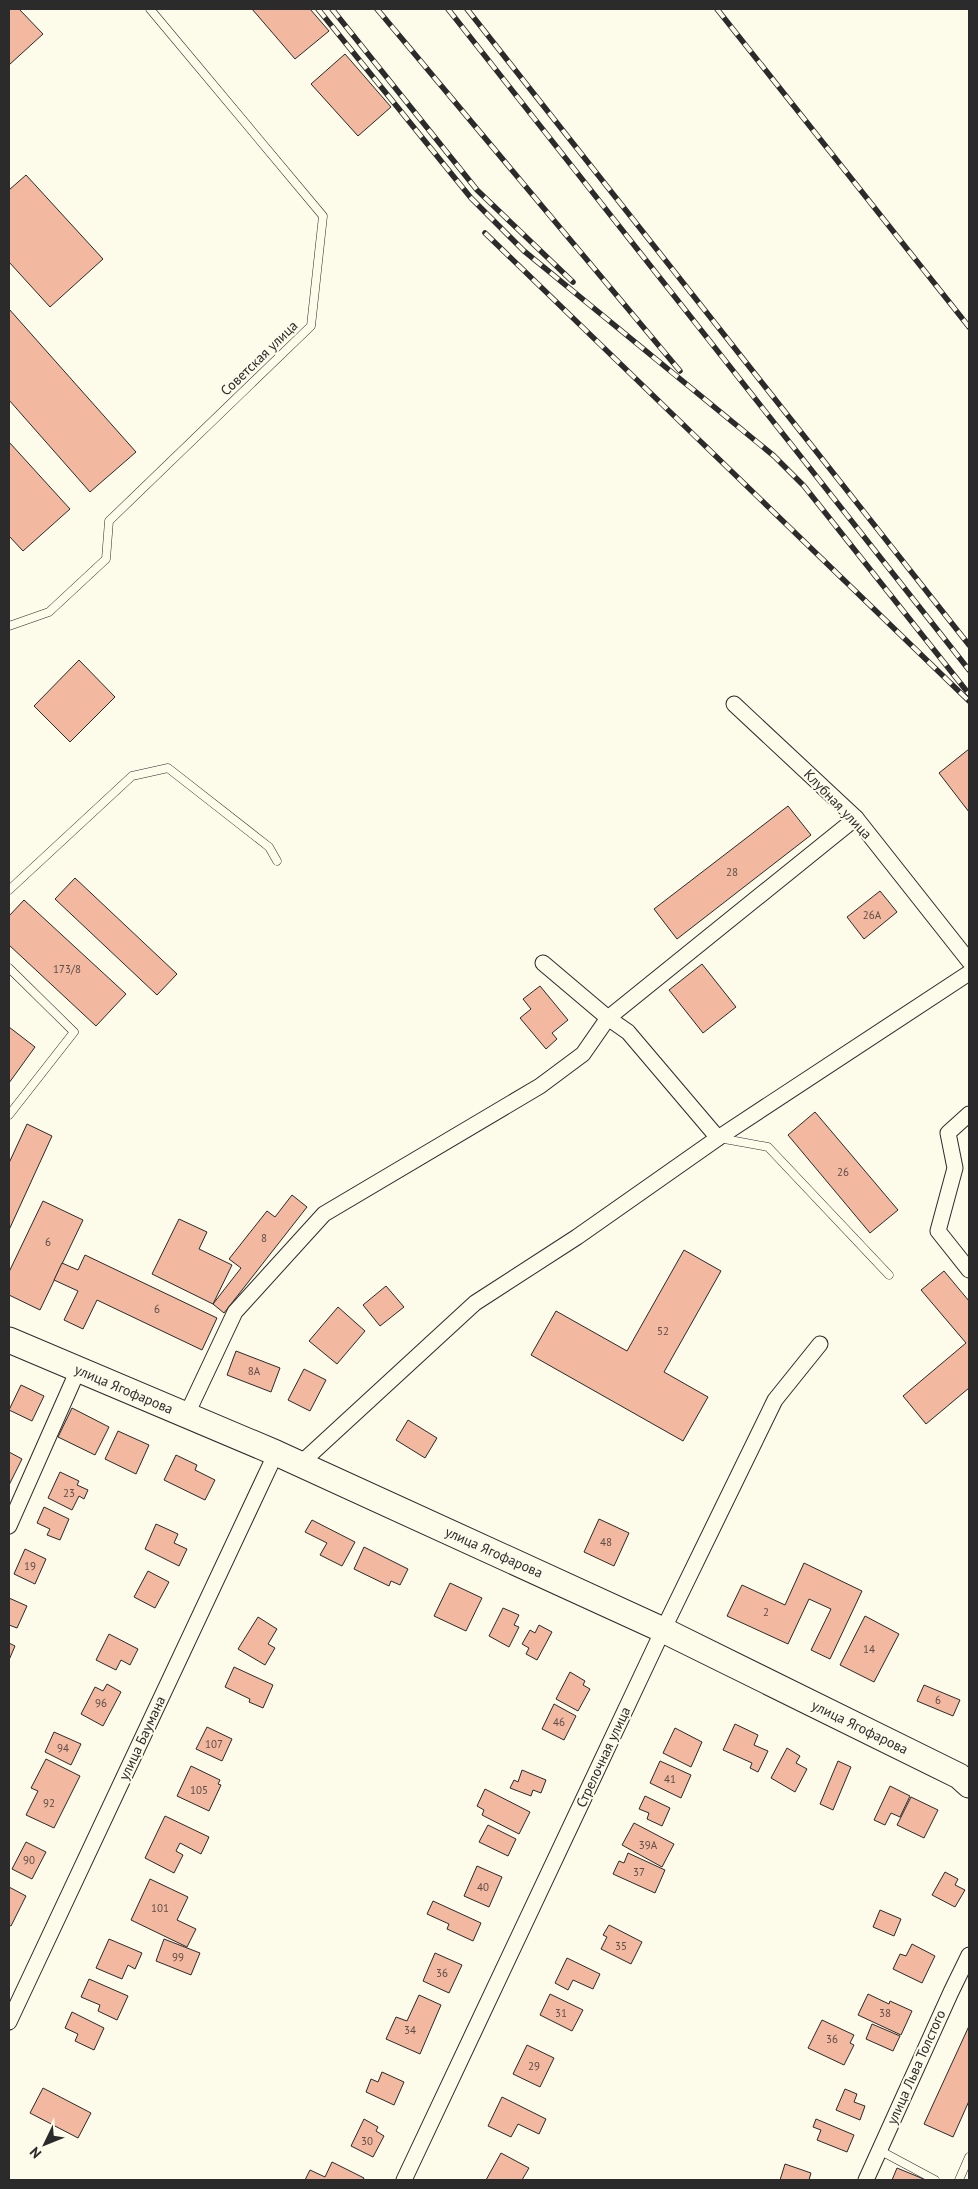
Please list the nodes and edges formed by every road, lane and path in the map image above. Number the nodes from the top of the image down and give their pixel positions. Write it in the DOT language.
graph roads {
  1 [pos="150,9"];
  2 [pos="9,626"];
  3 [pos="734,704"];
  4 [pos="856,818"];
  5 [pos="277,861"];
  6 [pos="9,890"];
  7 [pos="969,961"];
  8 [pos="543,963"];
  9 [pos="9,968"];
  10 [pos="969,973"];
  11 [pos="608,1018"];
  12 [pos="969,1114"];
  13 [pos="9,1115"];
  14 [pos="718,1138"];
  15 [pos="969,1270"];
  16 [pos="889,1275"];
  17 [pos="9,1340"];
  18 [pos="820,1344"];
  19 [pos="78,1370"];
  20 [pos="186,1416"];
  21 [pos="276,1453"];
  22 [pos="300,1464"];
  23 [pos="9,1526"];
  24 [pos="663,1630"];
  25 [pos="966,1781"];
  26 [pos="969,1955"];
  27 [pos="10,2015"];
  28 [pos="879,2150"];
  29 [pos="969,2157"];
  30 [pos="404,2180"];
  31 [pos="866,2180"];
  32 [pos="935,2180"];
  33 [pos="959,2180"];
  1 -- 2 [label="lane, Советская улица"];
  3 -- 4 [label="street, Клубная улица"];
  4 -- 7 [label="street, Клубная улица"];
  4 -- 11 [label="street"];
  5 -- 6 [label="lane"];
  8 -- 11 [label="street"];
  9 -- 13 [label="lane"];
  10 -- 14 [label="street"];
  11 -- 14 [label="street"];
  11 -- 20 [label="street"];
  12 -- 15 [label="street"];
  14 -- 16 [label="lane"];
  14 -- 22 [label="street"];
  17 -- 19 [label="main road, улица Ягофарова"];
  18 -- 24 [label="street, Стрелочная улица"];
  19 -- 20 [label="main road, улица Ягофарова"];
  19 -- 23 [label="street"];
  20 -- 21 [label="main road, улица Ягофарова"];
  21 -- 22 [label="main road, улица Ягофарова"];
  21 -- 27 [label="street, улица Баумана"];
  22 -- 24 [label="main road, улица Ягофарова"];
  24 -- 25 [label="main road, улица Ягофарова"];
  24 -- 30 [label="street, Стрелочная улица"];
  26 -- 28 [label="street, улица Льва Толстого"];
  28 -- 31 [label="street, улица Льва Толстого"];
  28 -- 32 [label="lane"];
  29 -- 33 [label="lane"];
}
